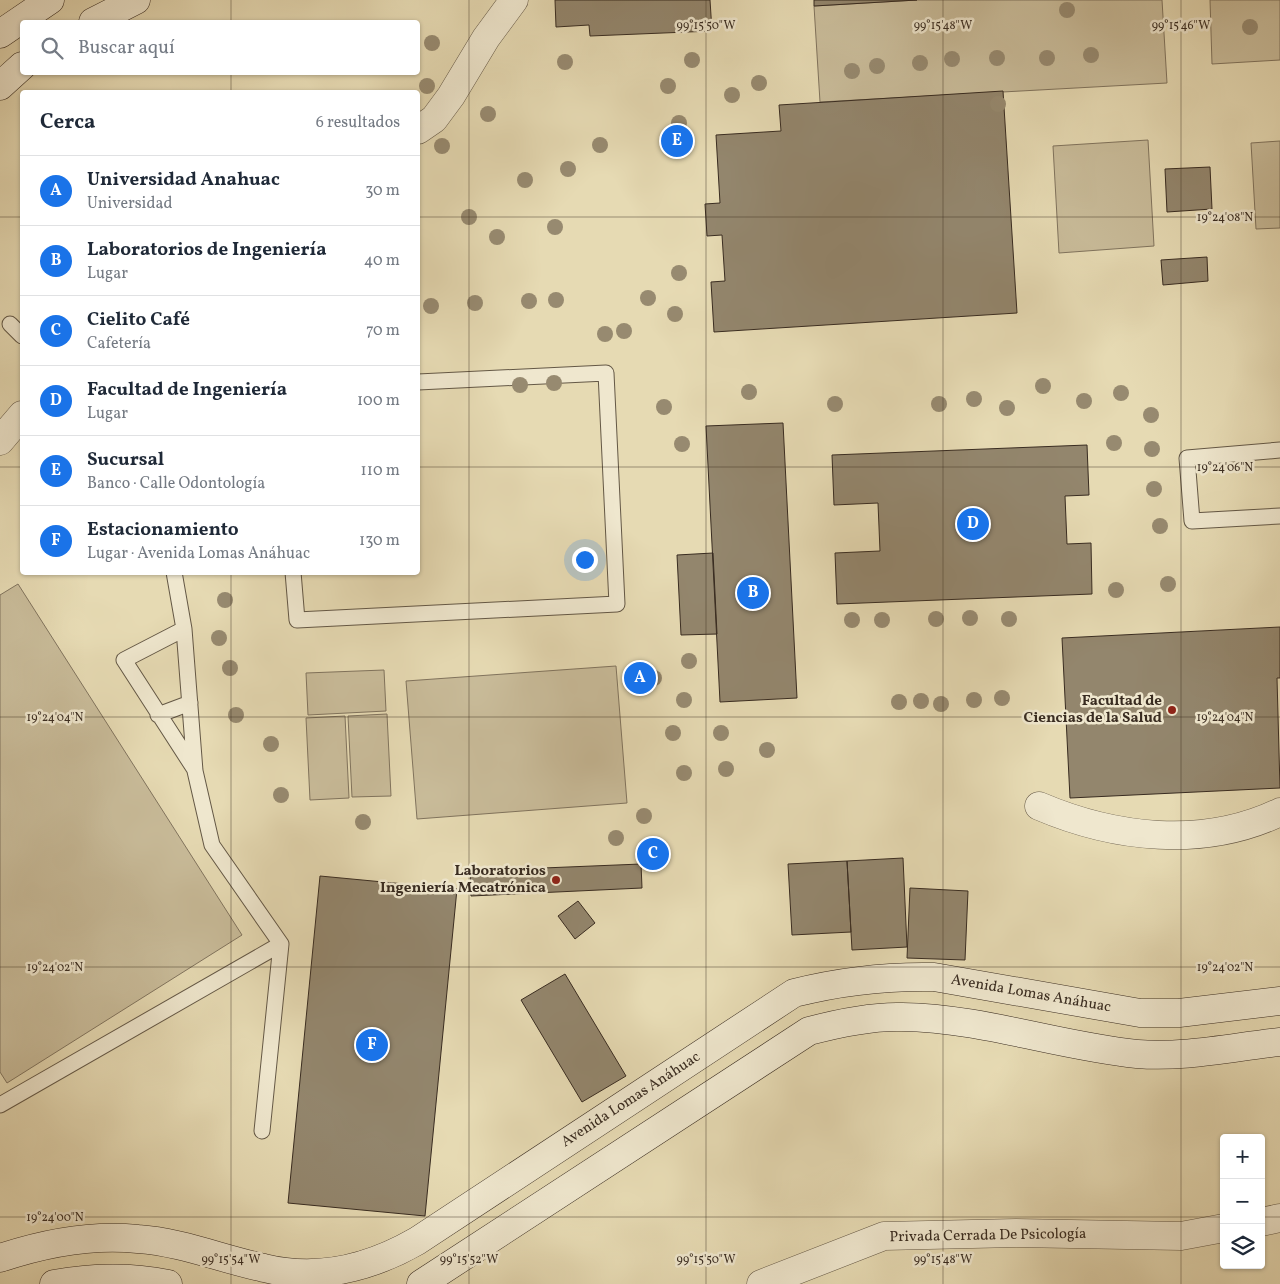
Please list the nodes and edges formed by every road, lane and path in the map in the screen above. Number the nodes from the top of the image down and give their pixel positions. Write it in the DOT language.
graph roads {
  1 [pos="50,0"];
  2 [pos="136,0"];
  3 [pos="514,0"];
  4 [pos="20,20"];
  5 [pos="21,20"];
  6 [pos="97,20"];
  7 [pos="0,34"];
  8 [pos="20,68"];
  9 [pos="0,86"];
  10 [pos="420,129"];
  11 [pos="10,324"];
  12 [pos="20,334"];
  13 [pos="420,382"];
  14 [pos="20,417"];
  15 [pos="0,441"];
  16 [pos="1280,450"];
  17 [pos="1280,516"];
  18 [pos="175,575"];
  19 [pos="293,575"];
  20 [pos="184,629"];
  21 [pos="190,703"];
  22 [pos="158,715"];
  23 [pos="195,771"];
  24 [pos="1039,806"];
  25 [pos="1280,812"];
  26 [pos="281,944"];
  27 [pos="1280,1001"];
  28 [pos="1280,1042"];
  29 [pos="0,1105"];
  30 [pos="262,1132"];
  31 [pos="1280,1218"];
  32 [pos="1265,1221"];
  33 [pos="1220,1229"];
  34 [pos="0,1258"];
  35 [pos="54,1284"];
  36 [pos="168,1284"];
  37 [pos="422,1284"];
  38 [pos="761,1284"];
  1 -- 5 [label="main road"];
  2 -- 6 [label="main road"];
  3 -- 10 [label="main road"];
  4 -- 7 [label="main road"];
  8 -- 9 [label="main road"];
  11 -- 12 [label="lane"];
  13 -- 19 [label="lane"];
  14 -- 15 [label="main road"];
  16 -- 17 [label="lane"];
  18 -- 20 [label="lane"];
  20 -- 21 [label="lane"];
  20 -- 22 [label="lane"];
  21 -- 22 [label="lane"];
  21 -- 23 [label="lane"];
  22 -- 23 [label="lane"];
  23 -- 26 [label="lane"];
  24 -- 25 [label="main road"];
  26 -- 29 [label="lane"];
  26 -- 30 [label="lane"];
  27 -- 34 [label="main road, Avenida Lomas Anáhuac"];
  28 -- 37 [label="main road"];
  31 -- 32 [label="main road"];
  33 -- 38 [label="main road, Privada Cerrada De Psicología"];
  35 -- 36 [label="main road"];
}
